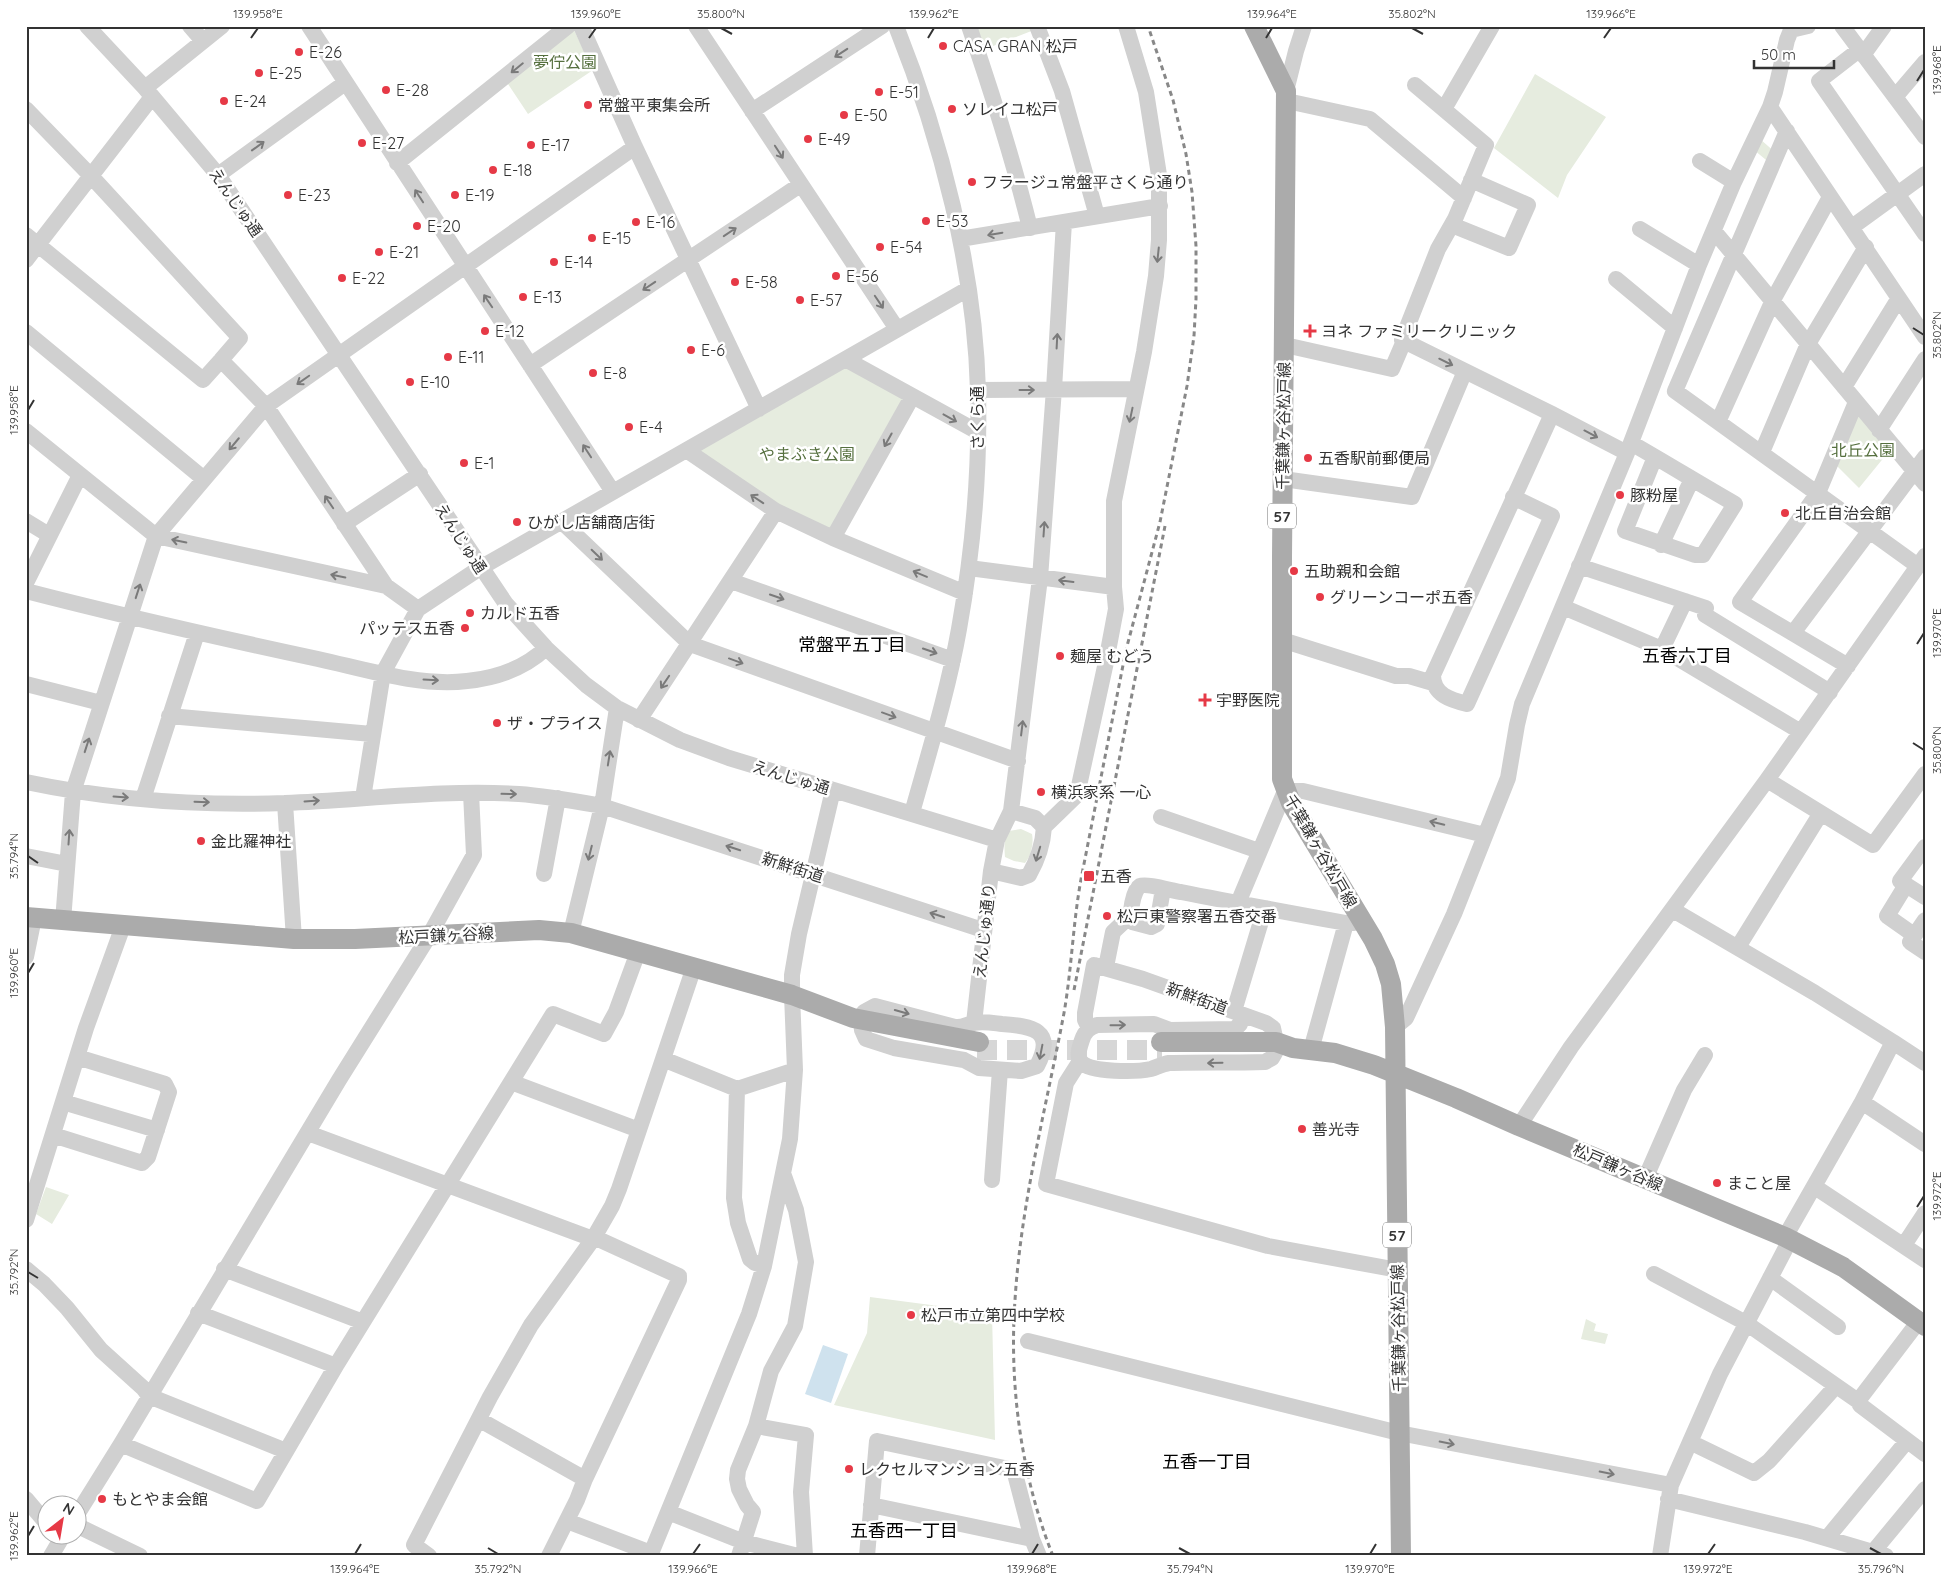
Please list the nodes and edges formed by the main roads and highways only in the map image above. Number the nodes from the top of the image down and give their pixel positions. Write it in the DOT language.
graph roads {
  1 [pos="1254,26"];
  2 [pos="30,918"];
  3 [pos="978,1046"];
  4 [pos="1162,1046"];
  5 [pos="1397,1075"];
  6 [pos="1922,1324"];
  7 [pos="1401,1556"];
  1 -- 5 [label="main road, 千葉鎌ヶ谷松戸線 / 57"];
  2 -- 3 [label="main road, 松戸鎌ヶ谷線"];
  4 -- 5 [label="main road, 松戸鎌ヶ谷線"];
  5 -- 6 [label="main road, 松戸鎌ヶ谷線"];
  5 -- 7 [label="main road, 千葉鎌ヶ谷松戸線 / 57"];
}
